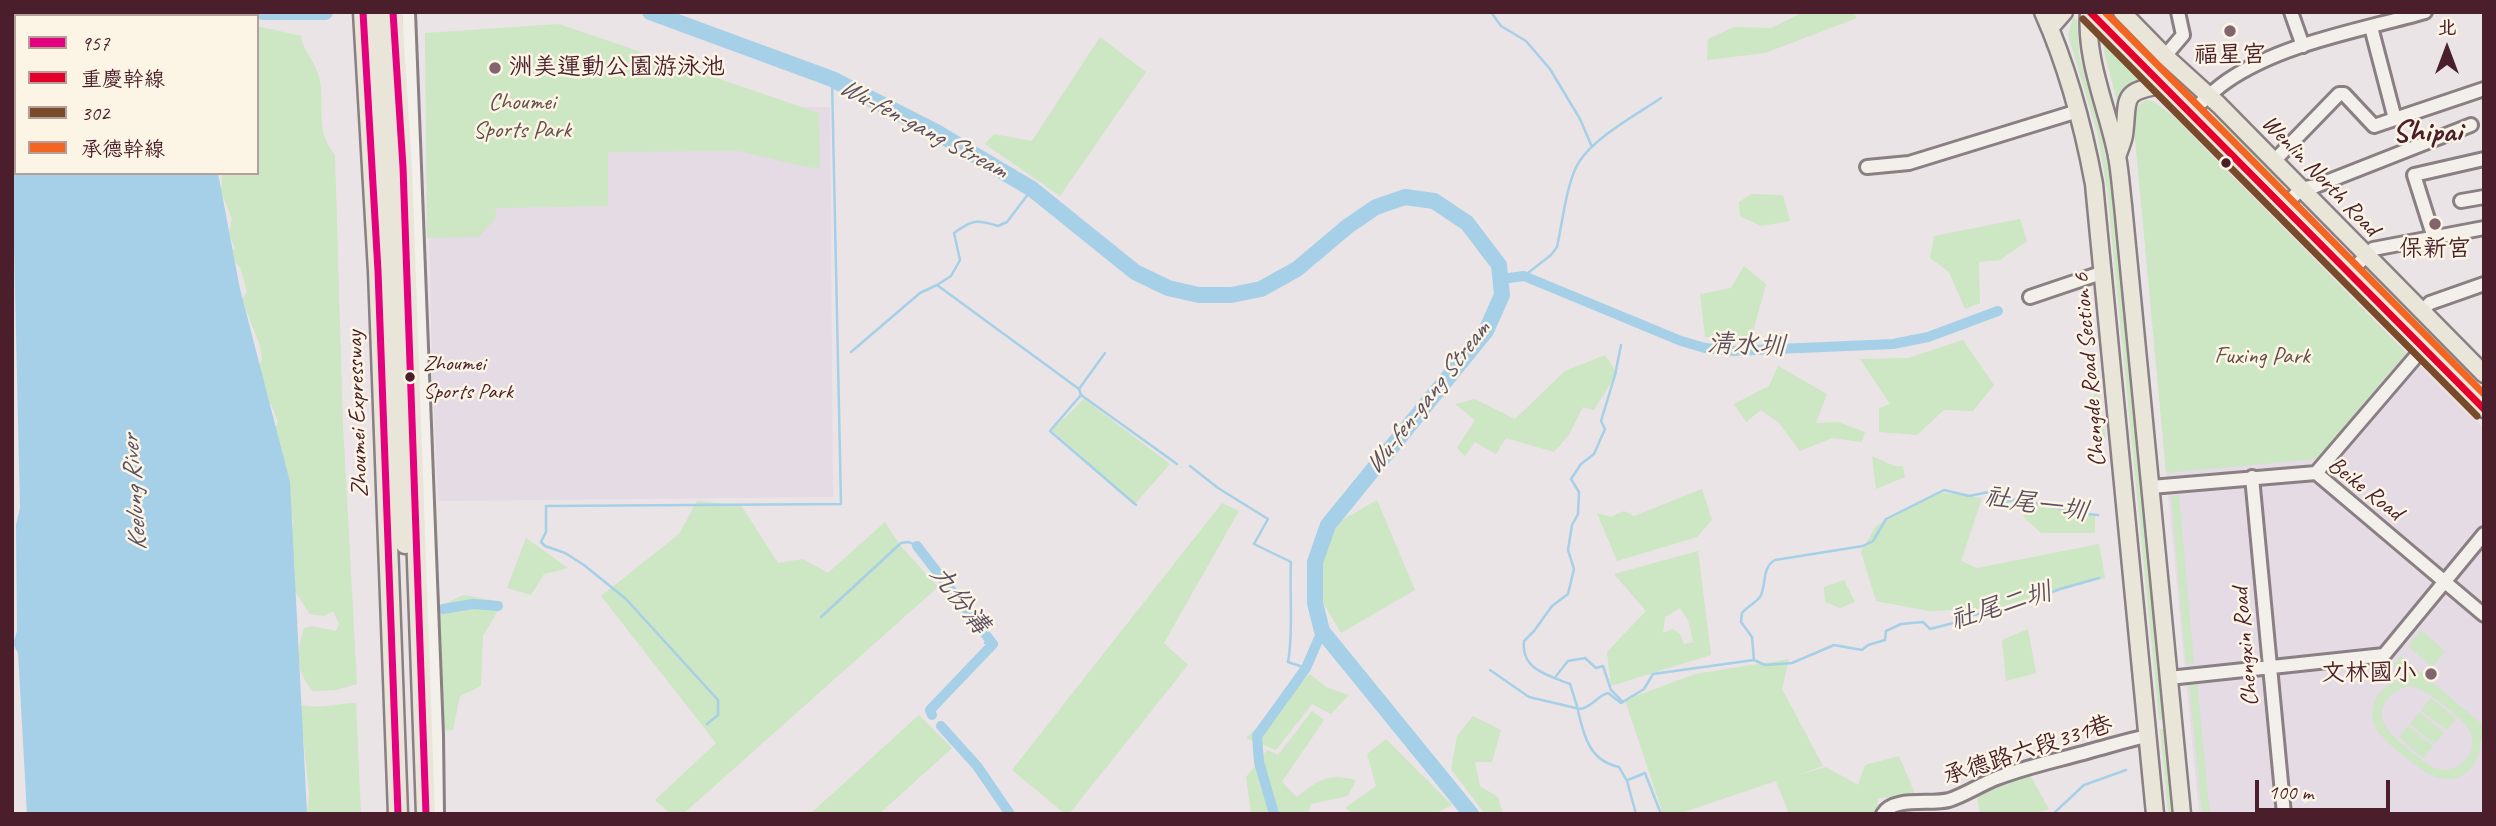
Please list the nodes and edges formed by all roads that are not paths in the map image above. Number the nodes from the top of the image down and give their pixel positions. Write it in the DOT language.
graph roads {
  1 [pos="363,12"];
  2 [pos="378,12"];
  3 [pos="393,12"];
  4 [pos="2043,12"];
  5 [pos="2064,12"];
  6 [pos="2090,12"];
  7 [pos="2122,12"];
  8 [pos="2178,12"];
  9 [pos="2291,12"];
  10 [pos="2425,12"];
  11 [pos="408,18"];
  12 [pos="2371,27"];
  13 [pos="2050,28"];
  14 [pos="2303,46"];
  15 [pos="2165,56"];
  16 [pos="2162,85"];
  17 [pos="2484,89"];
  18 [pos="2208,96"];
  19 [pos="2078,111"];
  20 [pos="2190,113"];
  21 [pos="2395,119"];
  22 [pos="2471,125"];
  23 [pos="2117,157"];
  24 [pos="2484,159"];
  25 [pos="2274,162"];
  26 [pos="1867,167"];
  27 [pos="2301,189"];
  28 [pos="2484,197"];
  29 [pos="2461,201"];
  30 [pos="2283,207"];
  31 [pos="2484,228"];
  32 [pos="2434,238"];
  33 [pos="2367,256"];
  34 [pos="2104,272"];
  35 [pos="2349,273"];
  36 [pos="2484,284"];
  37 [pos="2030,297"];
  38 [pos="2421,312"];
  39 [pos="2424,347"];
  40 [pos="2484,374"];
  41 [pos="2482,404"];
  42 [pos="2316,473"];
  43 [pos="2252,477"];
  44 [pos="2151,487"];
  45 [pos="400,496"];
  46 [pos="2484,534"];
  47 [pos="2445,581"];
  48 [pos="2484,615"];
  49 [pos="392,623"];
  50 [pos="421,662"];
  51 [pos="2269,667"];
  52 [pos="2169,678"];
  53 [pos="2147,736"];
  54 [pos="398,784"];
  55 [pos="398,814"];
  56 [pos="405,814"];
  57 [pos="428,814"];
  58 [pos="437,814"];
  59 [pos="1884,814"];
  60 [pos="2155,814"];
  61 [pos="2182,814"];
  62 [pos="2284,814"];
  1 -- 49 [label="highway, Zhoumei Expressway"];
  2 -- 45 [label="highway"];
  3 -- 50 [label="highway"];
  4 -- 13 [label="main road, Chengde Road Section 6"];
  5 -- 13 [label="main road"];
  6 -- 16 [label="main road, Wenlin North Road"];
  6 -- 23 [label="main road, Chengde Road Section 6"];
  7 -- 15 [label="main road, Wenlin North Road"];
  8 -- 15 [label="street"];
  9 -- 14 [label="street"];
  10 -- 12 [label="street"];
  11 -- 58 [label="street"];
  12 -- 14 [label="street"];
  12 -- 21 [label="street"];
  13 -- 19 [label="main road, Chengde Road Section 6"];
  14 -- 18 [label="street"];
  15 -- 18 [label="main road, Wenlin North Road"];
  16 -- 20 [label="main road, Wenlin North Road"];
  16 -- 23 [label="main road"];
  17 -- 21 [label="street"];
  18 -- 20 [label="street"];
  18 -- 25 [label="main road, Wenlin North Road"];
  19 -- 26 [label="street"];
  19 -- 34 [label="main road, Chengde Road Section 6"];
  20 -- 30 [label="main road, Wenlin North Road"];
  21 -- 25 [label="street"];
  22 -- 27 [label="street"];
  23 -- 44 [label="main road, Chengde Road Section 6"];
  24 -- 32 [label="street"];
  25 -- 27 [label="main road, Wenlin North Road"];
  27 -- 30 [label="street"];
  27 -- 33 [label="main road, Wenlin North Road"];
  28 -- 29 [label="street"];
  30 -- 35 [label="main road, Wenlin North Road"];
  31 -- 32 [label="street"];
  32 -- 33 [label="street"];
  33 -- 35 [label="street"];
  33 -- 38 [label="main road, Wenlin North Road"];
  34 -- 37 [label="street"];
  34 -- 53 [label="main road, Chengde Road Section 6"];
  35 -- 39 [label="main road, Wenlin North Road"];
  36 -- 38 [label="street"];
  38 -- 40 [label="main road, Wenlin North Road"];
  39 -- 41 [label="main road, Wenlin North Road"];
  39 -- 42 [label="street"];
  42 -- 43 [label="street, Beike Road"];
  42 -- 47 [label="street, Beike Road"];
  43 -- 44 [label="street, Beike Road"];
  43 -- 51 [label="street, Chengxin Road"];
  44 -- 52 [label="main road, Chengde Road Section 6"];
  45 -- 49 [label="highway"];
  45 -- 50 [label="highway"];
  46 -- 47 [label="street"];
  47 -- 48 [label="street, Beike Road"];
  47 -- 51 [label="street"];
  49 -- 54 [label="highway, Zhoumei Expressway"];
  50 -- 57 [label="highway"];
  51 -- 52 [label="street"];
  51 -- 62 [label="street, Chengxin Road"];
  52 -- 61 [label="main road, Chengde Road Section 6"];
  53 -- 59 [label="street, 承德路六段331巷"];
  53 -- 60 [label="main road, Chengde Road Section 6"];
  54 -- 55 [label="highway, Zhoumei Expressway"];
  54 -- 56 [label="highway"];
}
